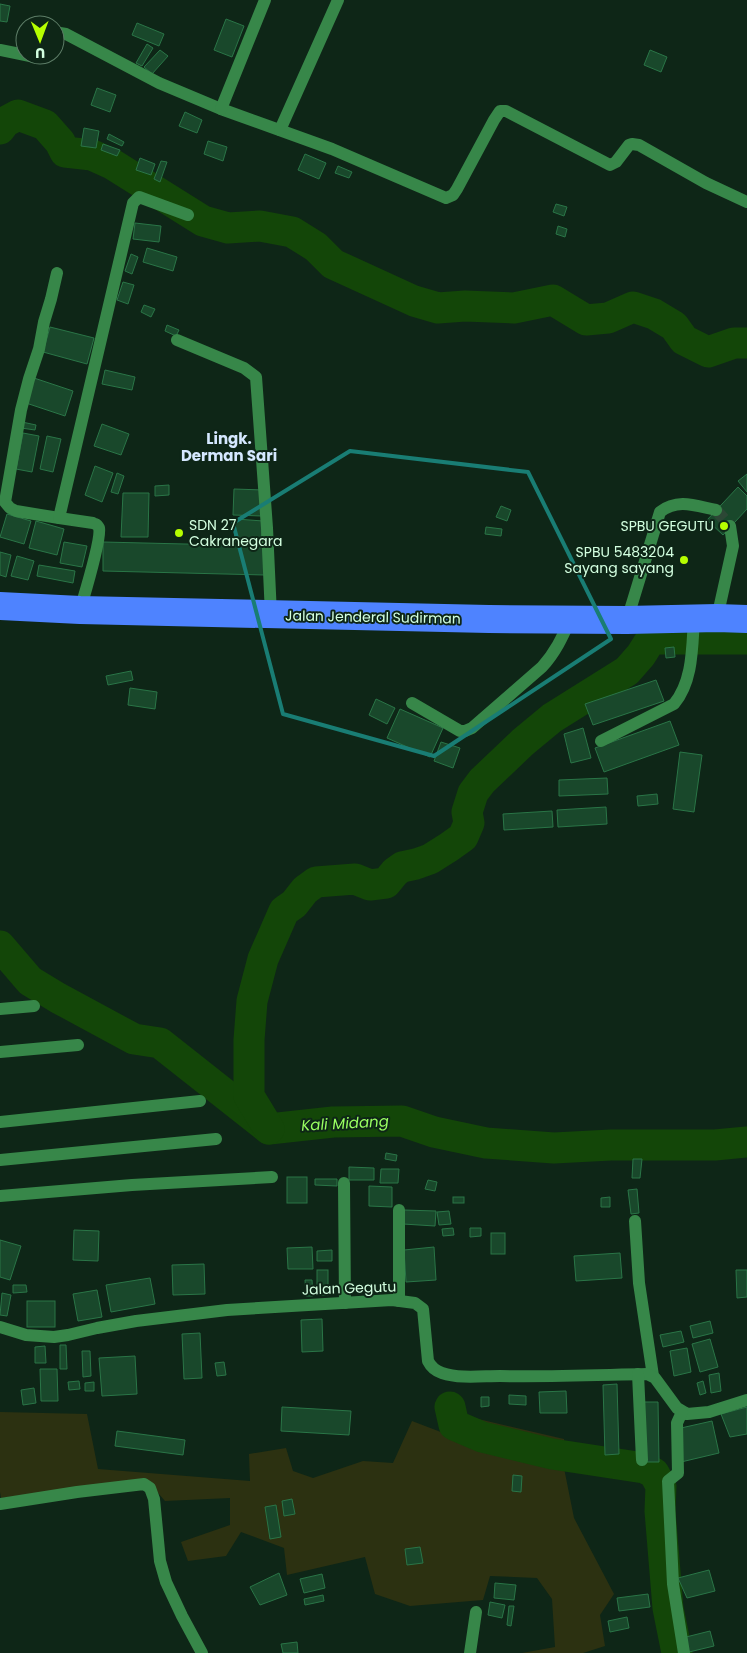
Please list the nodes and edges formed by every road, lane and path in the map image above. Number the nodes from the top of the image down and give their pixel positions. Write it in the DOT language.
graph roads {
  1 [pos="266,0"];
  2 [pos="338,0"];
  3 [pos="65,34"];
  4 [pos="0,50"];
  5 [pos="15,53"];
  6 [pos="221,109"];
  7 [pos="280,130"];
  8 [pos="747,202"];
  9 [pos="188,215"];
  10 [pos="56,273"];
  11 [pos="177,340"];
  12 [pos="716,510"];
  13 [pos="59,518"];
  14 [pos="730,526"];
  15 [pos="0,606"];
  16 [pos="80,610"];
  17 [pos="271,615"];
  18 [pos="570,620"];
  19 [pos="628,620"];
  20 [pos="747,620"];
  21 [pos="701,623"];
  22 [pos="412,703"];
  23 [pos="601,741"];
  24 [pos="34,1006"];
  25 [pos="0,1009"];
  26 [pos="78,1045"];
  27 [pos="0,1052"];
  28 [pos="200,1101"];
  29 [pos="0,1122"];
  30 [pos="216,1139"];
  31 [pos="0,1160"];
  32 [pos="272,1177"];
  33 [pos="344,1183"];
  34 [pos="0,1196"];
  35 [pos="399,1210"];
  36 [pos="635,1221"];
  37 [pos="399,1301"];
  38 [pos="345,1303"];
  39 [pos="0,1327"];
  40 [pos="638,1374"];
  41 [pos="652,1376"];
  42 [pos="747,1400"];
  43 [pos="682,1412"];
  44 [pos="642,1460"];
  45 [pos="0,1504"];
  46 [pos="476,1612"];
  47 [pos="202,1653"];
  48 [pos="470,1653"];
  49 [pos="684,1653"];
  1 -- 6 [label="street"];
  2 -- 7 [label="street"];
  3 -- 6 [label="street"];
  4 -- 5 [label="street"];
  6 -- 7 [label="street"];
  7 -- 8 [label="street"];
  9 -- 13 [label="street"];
  10 -- 13 [label="street"];
  11 -- 17 [label="street"];
  12 -- 19 [label="street"];
  13 -- 16 [label="street"];
  14 -- 21 [label="street"];
  15 -- 16 [label="highway, Jalan Jenderal Sudirman"];
  16 -- 17 [label="highway, Jalan Jenderal Sudirman"];
  17 -- 18 [label="highway, Jalan Jenderal Sudirman"];
  18 -- 19 [label="highway, Jalan Jenderal Sudirman"];
  18 -- 22 [label="street"];
  19 -- 21 [label="highway, Jalan Jenderal Sudirman"];
  20 -- 21 [label="highway, Jalan Jenderal Sudirman"];
  21 -- 23 [label="street"];
  24 -- 25 [label="street"];
  26 -- 27 [label="street"];
  28 -- 29 [label="street"];
  30 -- 31 [label="street"];
  32 -- 34 [label="street"];
  33 -- 38 [label="street"];
  35 -- 37 [label="street"];
  36 -- 41 [label="street"];
  37 -- 38 [label="street, Jalan Gegutu"];
  37 -- 40 [label="street, Jalan Gegutu"];
  38 -- 39 [label="street, Jalan Gegutu"];
  40 -- 41 [label="street, Jalan Gegutu"];
  40 -- 44 [label="street"];
  41 -- 43 [label="street"];
  42 -- 43 [label="street"];
  43 -- 49 [label="street"];
  45 -- 47 [label="street"];
  46 -- 48 [label="street"];
}
